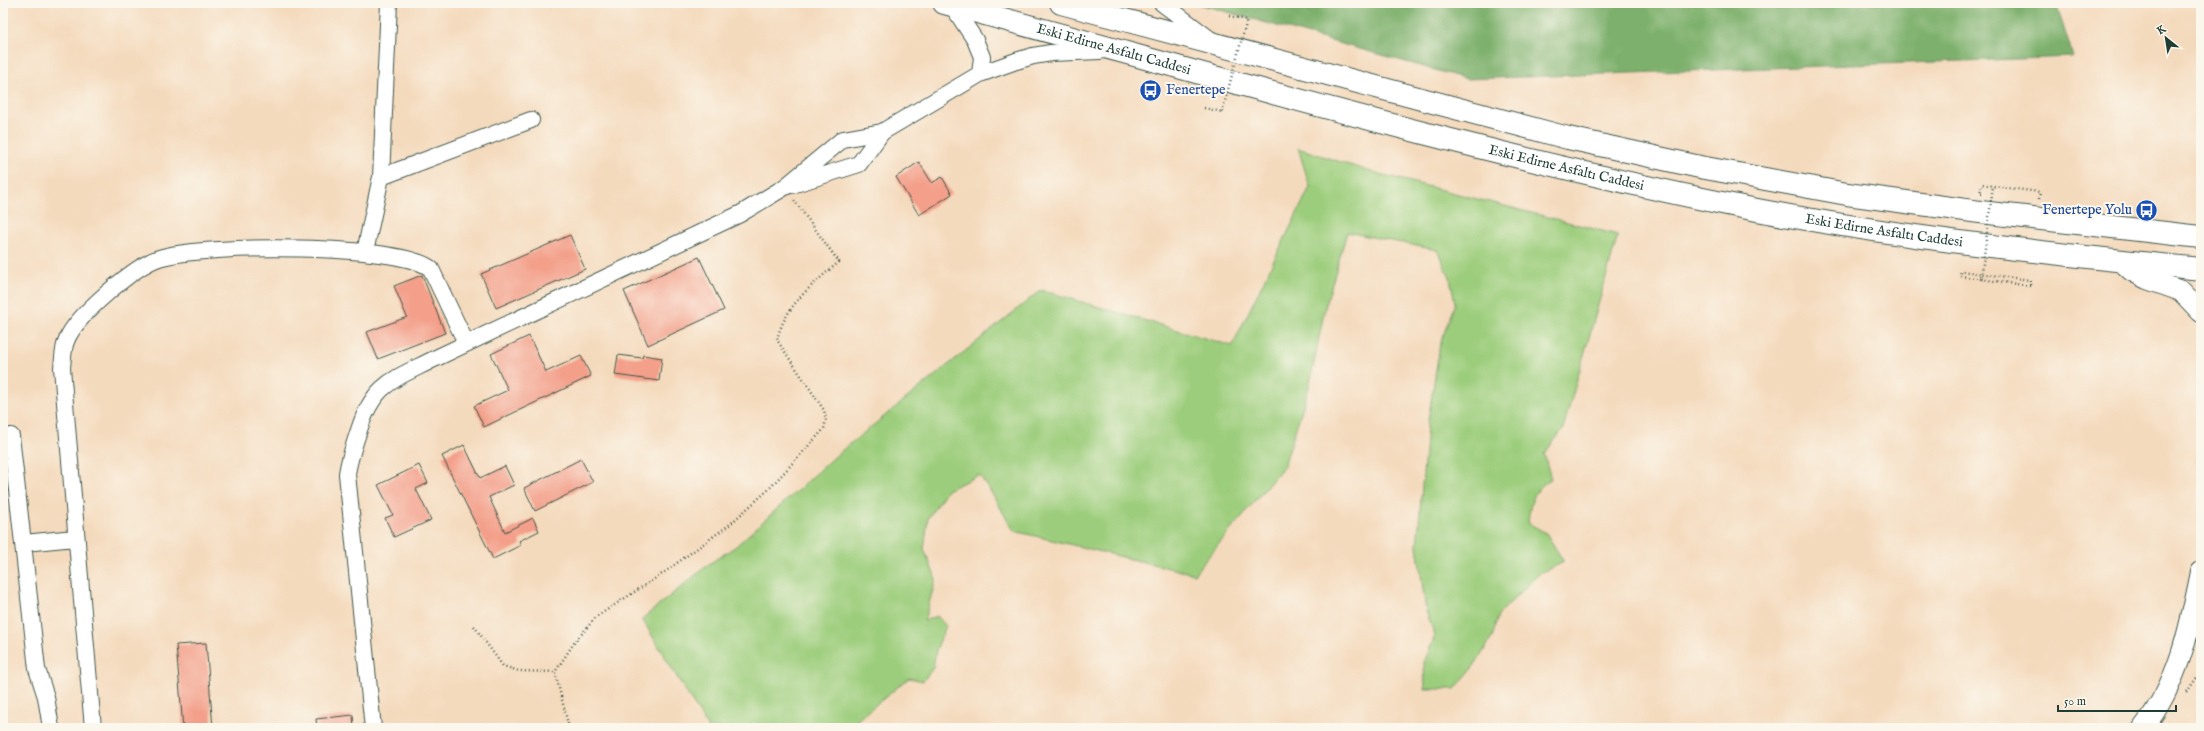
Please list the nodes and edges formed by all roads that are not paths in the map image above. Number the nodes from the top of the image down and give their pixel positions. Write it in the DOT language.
graph roads {
  1 [pos="1061,3"];
  2 [pos="1162,3"];
  3 [pos="948,4"];
  4 [pos="388,5"];
  5 [pos="1217,44"];
  6 [pos="1123,51"];
  7 [pos="980,74"];
  8 [pos="531,120"];
  9 [pos="882,132"];
  10 [pos="381,177"];
  11 [pos="785,187"];
  12 [pos="2201,232"];
  13 [pos="2179,235"];
  14 [pos="2201,237"];
  15 [pos="365,252"];
  16 [pos="2121,261"];
  17 [pos="2201,269"];
  18 [pos="2201,312"];
  19 [pos="466,343"];
  20 [pos="11,436"];
  21 [pos="75,538"];
  22 [pos="24,543"];
  23 [pos="2201,572"];
  24 [pos="50,728"];
  25 [pos="93,728"];
  26 [pos="373,728"];
  27 [pos="2143,728"];
  1 -- 5 [label="highway, Eski Edirne Asfaltı Caddesi"];
  2 -- 5 [label="street"];
  3 -- 6 [label="highway, Eski Edirne Asfaltı Caddesi"];
  3 -- 7 [label="street"];
  4 -- 10 [label="street"];
  5 -- 13 [label="highway, Eski Edirne Asfaltı Caddesi"];
  6 -- 7 [label="street"];
  6 -- 16 [label="highway, Eski Edirne Asfaltı Caddesi"];
  7 -- 9 [label="street"];
  8 -- 10 [label="street"];
  9 -- 11 [label="street"];
  9 -- 11 [label="street"];
  10 -- 15 [label="street"];
  11 -- 19 [label="street"];
  12 -- 13 [label="highway"];
  13 -- 14 [label="highway, Eski Edirne Asfaltı Caddesi"];
  15 -- 19 [label="street"];
  15 -- 21 [label="street"];
  16 -- 17 [label="highway, Eski Edirne Asfaltı Caddesi"];
  16 -- 18 [label="main road"];
  19 -- 26 [label="street"];
  20 -- 22 [label="street"];
  21 -- 22 [label="street"];
  21 -- 25 [label="street"];
  22 -- 24 [label="street"];
  23 -- 27 [label="main road"];
}
